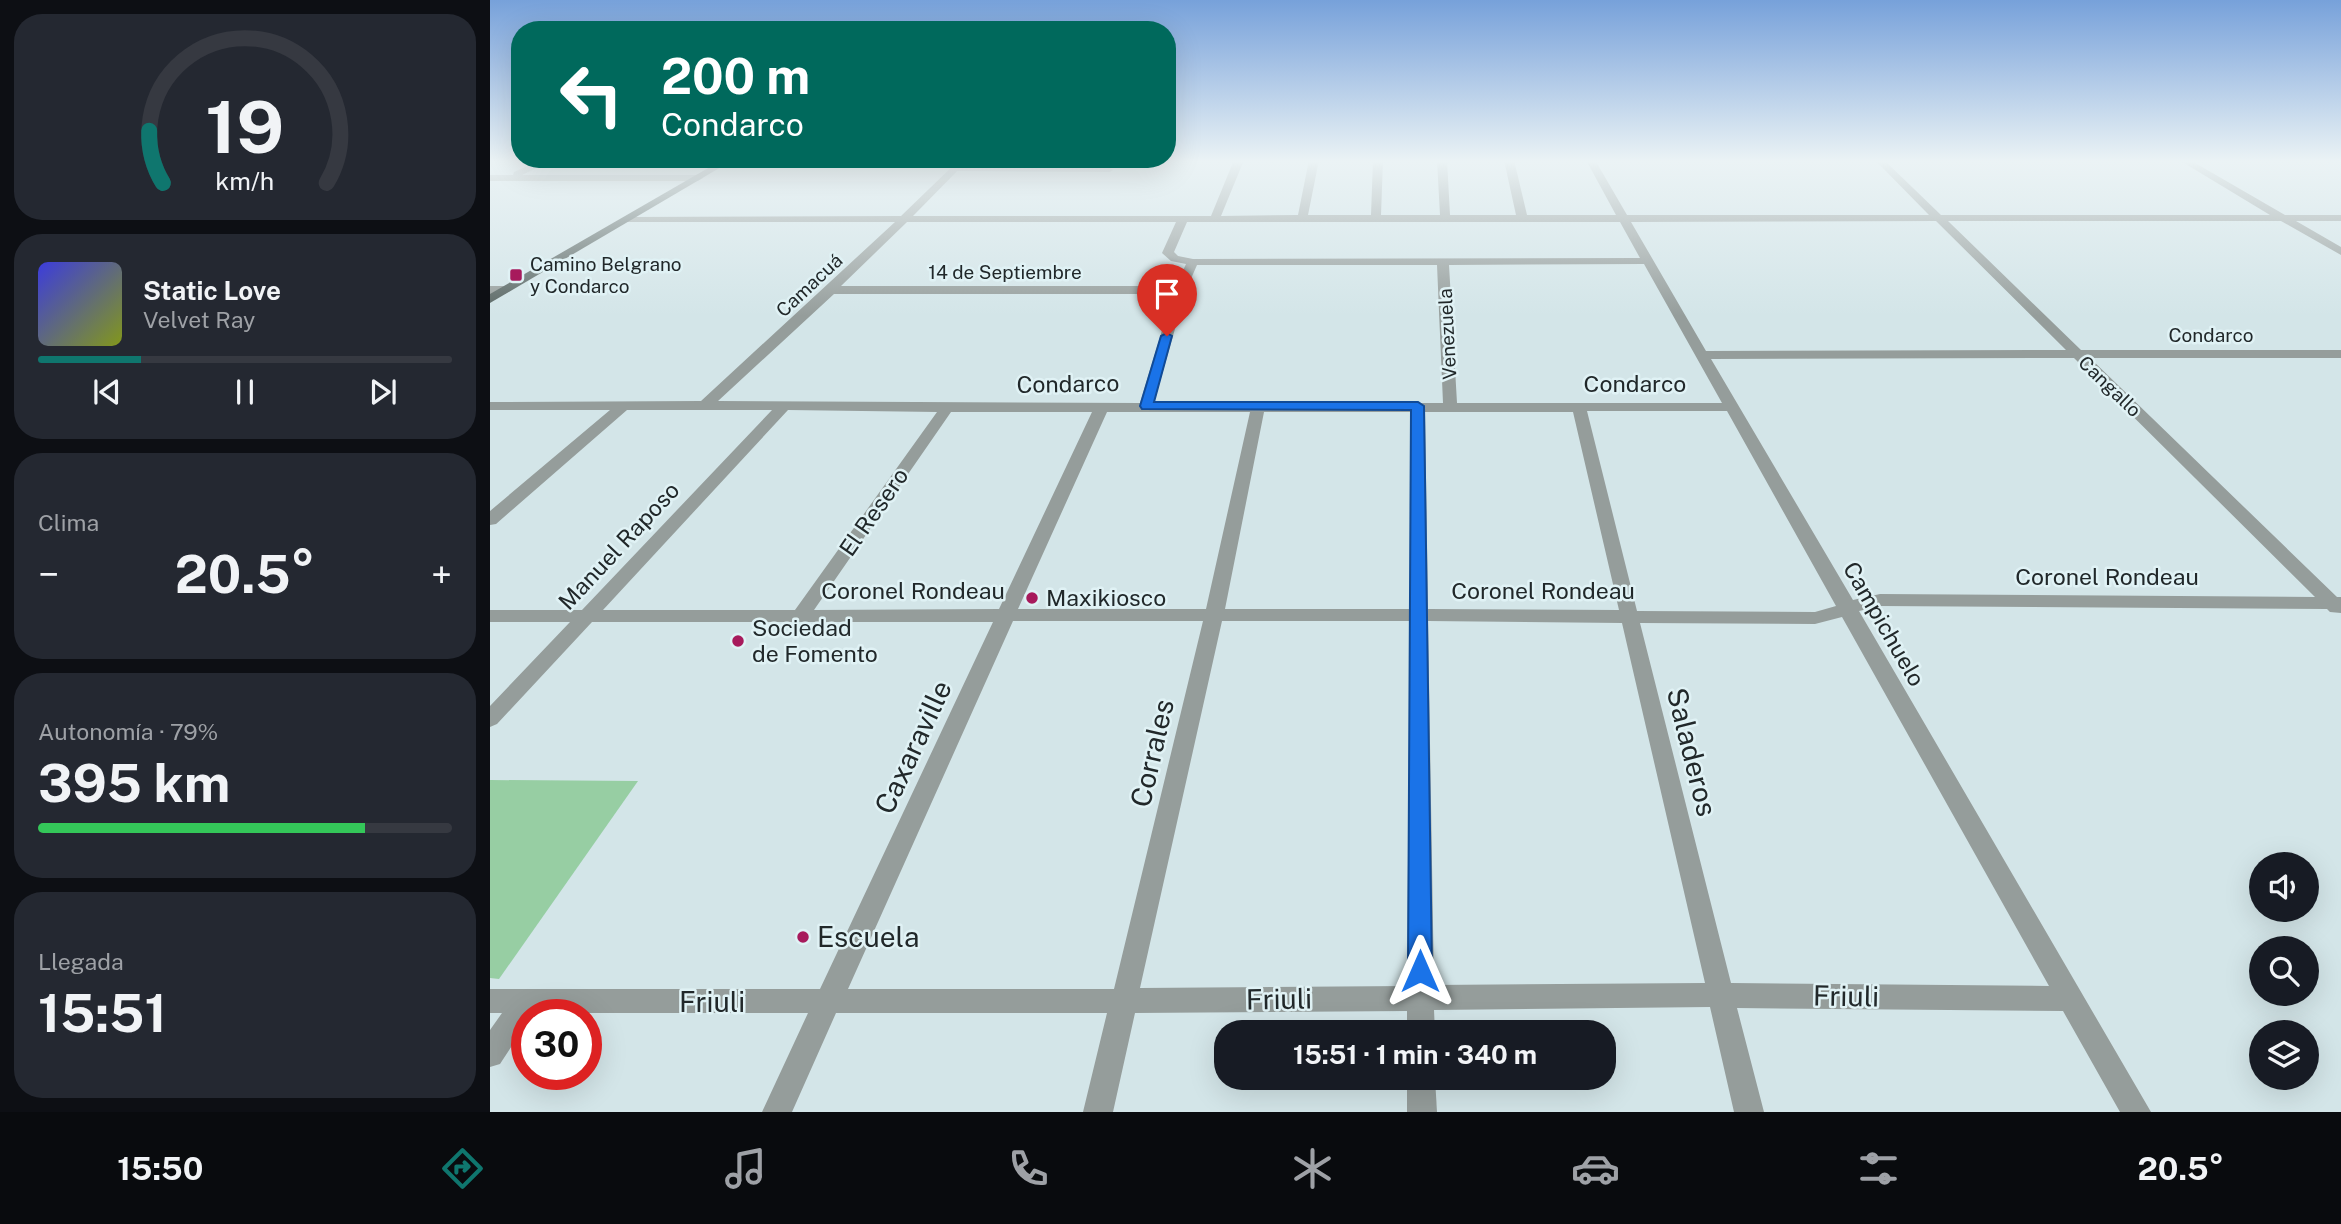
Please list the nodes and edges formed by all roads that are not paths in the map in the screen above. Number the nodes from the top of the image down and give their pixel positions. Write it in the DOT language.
graph roads {
  1 [pos="640,212"];
  2 [pos="910,212"];
  3 [pos="1218,212"];
  4 [pos="1303,212"];
  5 [pos="1376,212"];
  6 [pos="1445,212"];
  7 [pos="1521,212"];
  8 [pos="1620,212"];
  9 [pos="1931,212"];
  10 [pos="2272,212"];
  11 [pos="1183,218"];
  12 [pos="1215,218"];
  13 [pos="1445,218"];
  14 [pos="1522,218"];
  15 [pos="1937,218"];
  16 [pos="2282,218"];
  17 [pos="2341,218"];
  18 [pos="628,219"];
  19 [pos="903,219"];
  20 [pos="1302,219"];
  21 [pos="1376,219"];
  22 [pos="1624,219"];
  23 [pos="2341,252"];
  24 [pos="1648,261"];
  25 [pos="1193,262"];
  26 [pos="1443,262"];
  27 [pos="490,290"];
  28 [pos="505,290"];
  29 [pos="831,290"];
  30 [pos="1180,290"];
  31 [pos="490,299"];
  32 [pos="2078,354"];
  33 [pos="2341,354"];
  34 [pos="1702,355"];
  35 [pos="705,405"];
  36 [pos="490,406"];
  37 [pos="623,406"];
  38 [pos="1146,406"];
  39 [pos="1418,406"];
  40 [pos="1450,406"];
  41 [pos="783,407"];
  42 [pos="1102,407"];
  43 [pos="1258,407"];
  44 [pos="1579,407"];
  45 [pos="1731,407"];
  46 [pos="947,408"];
  47 [pos="490,520"];
  48 [pos="2338,606"];
  49 [pos="1847,608"];
  50 [pos="1420,615"];
  51 [pos="490,616"];
  52 [pos="587,616"];
  53 [pos="800,616"];
  54 [pos="1006,616"];
  55 [pos="1628,616"];
  56 [pos="1214,617"];
  57 [pos="490,719"];
  58 [pos="1720,995"];
  59 [pos="1420,998"];
  60 [pos="2069,999"];
  61 [pos="490,1001"];
  62 [pos="511,1001"];
  63 [pos="602,1001"];
  64 [pos="1124,1001"];
  65 [pos="828,1002"];
  66 [pos="1421,1020"];
  67 [pos="511,1023"];
  68 [pos="490,1054"];
  69 [pos="1421,1090"];
  70 [pos="777,1112"];
  71 [pos="1098,1112"];
  72 [pos="1422,1112"];
  73 [pos="1749,1112"];
  74 [pos="2136,1112"];
  1 -- 18 [label="main road"];
  2 -- 19 [label="street, Camacuá"];
  3 -- 12 [label="street"];
  4 -- 20 [label="street"];
  5 -- 21 [label="street"];
  6 -- 13 [label="street"];
  7 -- 14 [label="street"];
  8 -- 22 [label="street, Campichuelo"];
  9 -- 15 [label="street, Cangallo"];
  10 -- 16 [label="street"];
  11 -- 12 [label="street"];
  11 -- 19 [label="street"];
  11 -- 25 [label="street"];
  12 -- 20 [label="street"];
  13 -- 14 [label="street"];
  13 -- 21 [label="street"];
  14 -- 22 [label="street"];
  15 -- 16 [label="street"];
  15 -- 22 [label="street"];
  15 -- 32 [label="street, Cangallo"];
  16 -- 17 [label="street"];
  16 -- 23 [label="street"];
  18 -- 19 [label="street"];
  18 -- 28 [label="main road"];
  19 -- 29 [label="street, Camacuá"];
  20 -- 21 [label="street"];
  22 -- 24 [label="street, Campichuelo"];
  24 -- 26 [label="street"];
  24 -- 34 [label="street, Campichuelo"];
  25 -- 26 [label="street"];
  25 -- 30 [label="street"];
  26 -- 40 [label="street, Venezuela"];
  27 -- 28 [label="street"];
  28 -- 31 [label="main road"];
  29 -- 30 [label="street, 14 de Septiembre"];
  29 -- 35 [label="street, Camacuá"];
  30 -- 38 [label="street"];
  32 -- 33 [label="street, Condarco"];
  32 -- 34 [label="street, Condarco"];
  32 -- 48 [label="street, Cangallo"];
  34 -- 45 [label="street, Campichuelo"];
  35 -- 37 [label="street, Condarco"];
  35 -- 41 [label="street, Condarco"];
  36 -- 37 [label="street, Condarco"];
  37 -- 47 [label="street"];
  38 -- 42 [label="street, Condarco"];
  38 -- 43 [label="street, Condarco"];
  39 -- 40 [label="street, Condarco"];
  39 -- 43 [label="street, Condarco"];
  39 -- 50 [label="street, Venezuela"];
  40 -- 44 [label="street, Condarco"];
  41 -- 46 [label="street, Condarco"];
  41 -- 52 [label="street, Manuel Raposo"];
  42 -- 46 [label="street, Condarco"];
  42 -- 54 [label="street, Caxaraville"];
  43 -- 56 [label="street, Corrales"];
  44 -- 45 [label="street, Condarco"];
  44 -- 55 [label="street, Saladeros"];
  45 -- 49 [label="street, Campichuelo"];
  46 -- 53 [label="street, El Resero"];
  48 -- 49 [label="street, Coronel Rondeau"];
  49 -- 55 [label="street, Coronel Rondeau"];
  49 -- 60 [label="street, Campichuelo"];
  50 -- 55 [label="street, Coronel Rondeau"];
  50 -- 56 [label="street, Coronel Rondeau"];
  50 -- 59 [label="street, Venezuela"];
  51 -- 52 [label="street, Coronel Rondeau"];
  52 -- 53 [label="street, Coronel Rondeau"];
  52 -- 57 [label="street, Manuel Raposo"];
  53 -- 54 [label="street, Coronel Rondeau"];
  54 -- 56 [label="street, Coronel Rondeau"];
  54 -- 65 [label="street, Caxaraville"];
  55 -- 58 [label="street, Saladeros"];
  56 -- 64 [label="street, Corrales"];
  58 -- 59 [label="street, Friuli"];
  58 -- 60 [label="street, Friuli"];
  58 -- 73 [label="street, Saladeros"];
  59 -- 64 [label="street, Friuli"];
  59 -- 66 [label="street, Venezuela"];
  60 -- 74 [label="street, Campichuelo"];
  61 -- 62 [label="street, Friuli"];
  63 -- 65 [label="street, Friuli"];
  64 -- 65 [label="street, Friuli"];
  64 -- 71 [label="street, Corrales"];
  65 -- 70 [label="street, Caxaraville"];
  67 -- 68 [label="street"];
  69 -- 72 [label="street"];
}
